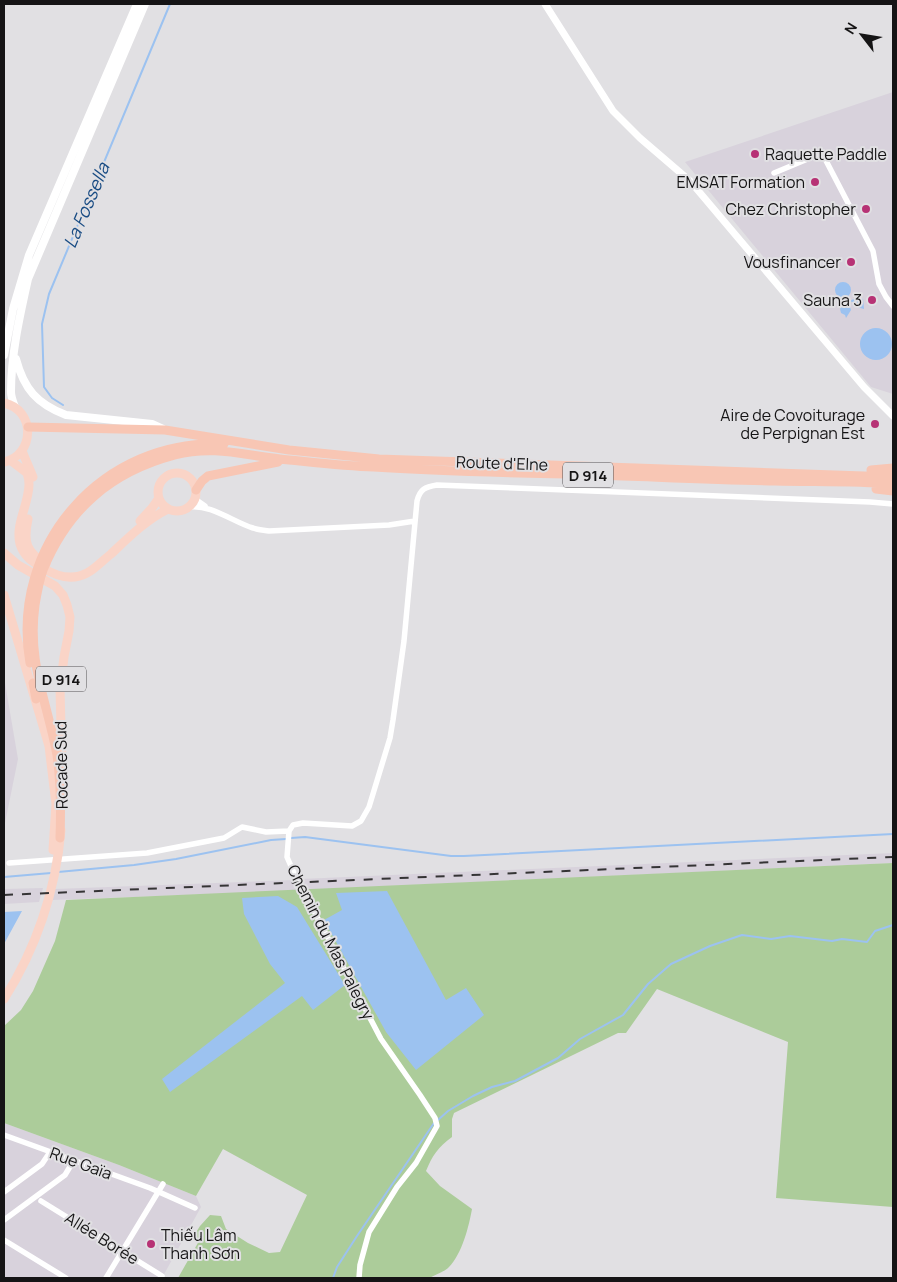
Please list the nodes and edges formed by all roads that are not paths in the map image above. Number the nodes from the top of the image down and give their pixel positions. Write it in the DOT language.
graph roads {
  1 [pos="138,4"];
  2 [pos="145,4"];
  3 [pos="545,4"];
  4 [pos="774,173"];
  5 [pos="893,306"];
  6 [pos="14,354"];
  7 [pos="4,355"];
  8 [pos="4,403"];
  9 [pos="882,406"];
  10 [pos="14,407"];
  11 [pos="893,412"];
  12 [pos="893,416"];
  13 [pos="28,427"];
  14 [pos="165,430"];
  15 [pos="262,445"];
  16 [pos="22,451"];
  17 [pos="7,461"];
  18 [pos="372,467"];
  19 [pos="658,468"];
  20 [pos="893,468"];
  21 [pos="893,477"];
  22 [pos="804,482"];
  23 [pos="893,484"];
  24 [pos="893,491"];
  25 [pos="195,494"];
  26 [pos="159,498"];
  27 [pos="893,504"];
  28 [pos="189,507"];
  29 [pos="168,509"];
  30 [pos="208,509"];
  31 [pos="415,521"];
  32 [pos="4,553"];
  33 [pos="47,553"];
  34 [pos="33,594"];
  35 [pos="4,595"];
  36 [pos="36,699"];
  37 [pos="289,832"];
  38 [pos="60,838"];
  39 [pos="56,853"];
  40 [pos="9,863"];
  41 [pos="42,914"];
  42 [pos="4,991"];
  43 [pos="4,999"];
  44 [pos="4,1134"];
  45 [pos="50,1152"];
  46 [pos="74,1160"];
  47 [pos="163,1184"];
  48 [pos="159,1191"];
  49 [pos="4,1192"];
  50 [pos="41,1201"];
  51 [pos="195,1208"];
  52 [pos="4,1220"];
  53 [pos="4,1240"];
  54 [pos="123,1251"];
  55 [pos="162,1276"];
  56 [pos="66,1278"];
  57 [pos="106,1278"];
  58 [pos="359,1278"];
  1 -- 7 [label="main road"];
  2 -- 6 [label="main road"];
  3 -- 9 [label="street"];
  4 -- 5 [label="street"];
  6 -- 10 [label="main road"];
  6 -- 14 [label="main road"];
  8 -- 10 [label="main road"];
  9 -- 11 [label="street"];
  9 -- 12 [label="street"];
  10 -- 13 [label="main road"];
  13 -- 14 [label="highway"];
  13 -- 16 [label="main road"];
  14 -- 15 [label="highway"];
  15 -- 19 [label="highway, Route d'Elne / D 914"];
  15 -- 33 [label="highway, D 914"];
  16 -- 17 [label="main road"];
  16 -- 26 [label="main road"];
  17 -- 29 [label="main road"];
  18 -- 22 [label="highway, Route d'Elne / D 914"];
  18 -- 25 [label="highway"];
  18 -- 33 [label="highway, D 914"];
  19 -- 20 [label="highway"];
  19 -- 21 [label="highway, Route d'Elne / D 914"];
  22 -- 23 [label="highway, Route d'Elne / D 914"];
  22 -- 24 [label="highway"];
  25 -- 26 [label="main road"];
  25 -- 28 [label="main road"];
  25 -- 30 [label="street"];
  26 -- 29 [label="main road"];
  27 -- 31 [label="street"];
  28 -- 29 [label="main road"];
  28 -- 30 [label="street"];
  30 -- 31 [label="street"];
  31 -- 37 [label="street"];
  32 -- 38 [label="main road, Rocade Sud / D 914"];
  33 -- 34 [label="highway, D 914"];
  34 -- 36 [label="highway, D 914"];
  34 -- 38 [label="highway, D 914"];
  35 -- 36 [label="main road, Rocade Sud / D 914"];
  36 -- 39 [label="main road, Rocade Sud / D 914"];
  37 -- 40 [label="street"];
  37 -- 58 [label="street, Chemin du Mas Palegry"];
  38 -- 39 [label="main road, Rocade Sud / D 914"];
  39 -- 41 [label="main road, Rocade Sud / D 914"];
  41 -- 42 [label="main road, Rocade Sud / D 914"];
  41 -- 43 [label="main road, Rocade Sud / D 914"];
  44 -- 45 [label="street, Rue Gaïa"];
  45 -- 46 [label="street, Rue Gaïa"];
  45 -- 49 [label="street"];
  46 -- 48 [label="street, Rue Gaïa"];
  46 -- 52 [label="street"];
  47 -- 48 [label="street"];
  48 -- 51 [label="street, Rue Gaïa"];
  48 -- 54 [label="street"];
  50 -- 54 [label="street, Allée Borée"];
  53 -- 56 [label="street"];
  54 -- 55 [label="street, Allée Borée"];
  54 -- 57 [label="street"];
}
